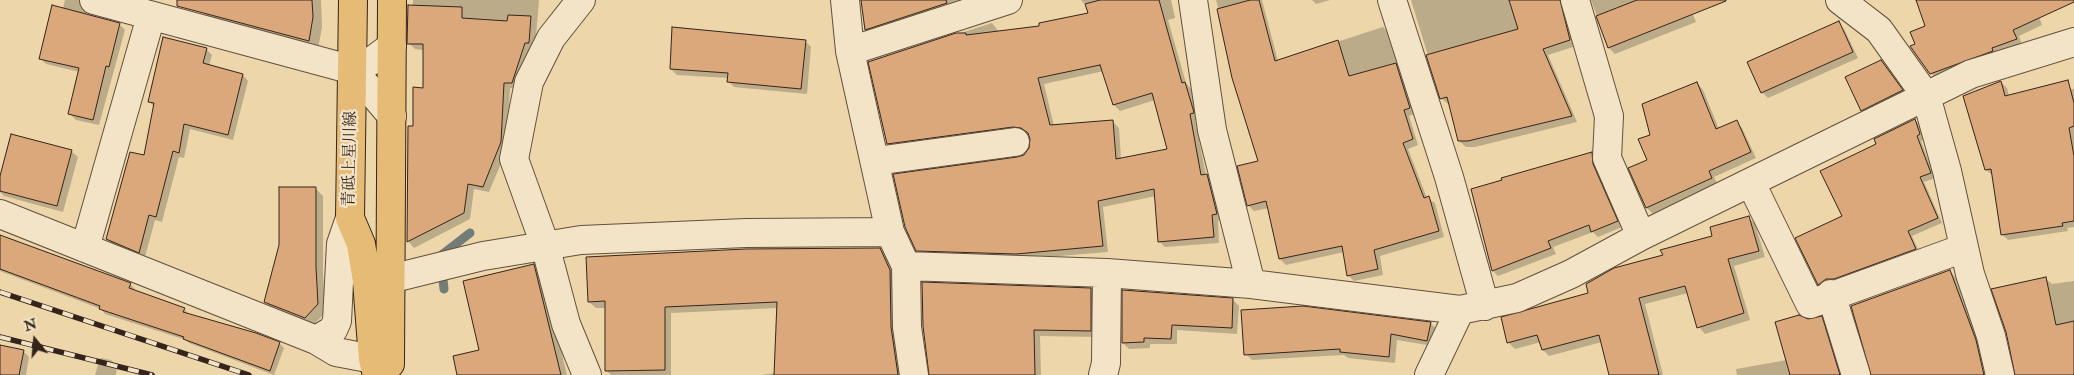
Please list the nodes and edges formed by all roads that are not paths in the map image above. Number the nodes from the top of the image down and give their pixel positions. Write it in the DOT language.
graph roads {
  1 [pos="94,0"];
  2 [pos="354,0"];
  3 [pos="392,0"];
  4 [pos="581,0"];
  5 [pos="845,0"];
  6 [pos="1008,0"];
  7 [pos="1193,0"];
  8 [pos="1392,0"];
  9 [pos="1575,0"];
  10 [pos="1840,0"];
  11 [pos="151,16"];
  12 [pos="2074,42"];
  13 [pos="392,46"];
  14 [pos="850,51"];
  15 [pos="353,70"];
  16 [pos="1926,96"];
  17 [pos="392,116"];
  18 [pos="1015,142"];
  19 [pos="876,161"];
  20 [pos="1751,183"];
  21 [pos="0,214"];
  22 [pos="350,218"];
  23 [pos="890,232"];
  24 [pos="1641,236"];
  25 [pos="545,245"];
  26 [pos="85,248"];
  27 [pos="1964,248"];
  28 [pos="906,266"];
  29 [pos="1107,273"];
  30 [pos="378,280"];
  31 [pos="1251,284"];
  32 [pos="1832,294"];
  33 [pos="1473,308"];
  34 [pos="316,340"];
  35 [pos="379,370"];
  36 [pos="587,375"];
  37 [pos="914,375"];
  38 [pos="1104,375"];
  39 [pos="1429,375"];
  40 [pos="1856,375"];
  41 [pos="2000,375"];
  1 -- 11 [label="street"];
  2 -- 15 [label="main road, 青砥上星川線"];
  3 -- 13 [label="main road, 青砥上星川線"];
  4 -- 25 [label="street"];
  5 -- 14 [label="street"];
  6 -- 14 [label="street"];
  7 -- 31 [label="street"];
  8 -- 33 [label="street"];
  9 -- 24 [label="street"];
  10 -- 16 [label="street"];
  11 -- 15 [label="street"];
  11 -- 26 [label="street"];
  12 -- 16 [label="street"];
  13 -- 15 [label="street"];
  13 -- 17 [label="main road, 青砥上星川線"];
  14 -- 19 [label="street"];
  15 -- 17 [label="street"];
  15 -- 22 [label="main road, 青砥上星川線"];
  16 -- 20 [label="street"];
  16 -- 27 [label="street"];
  17 -- 30 [label="main road, 青砥上星川線"];
  18 -- 19 [label="street"];
  19 -- 23 [label="street"];
  20 -- 24 [label="street"];
  20 -- 32 [label="street"];
  21 -- 26 [label="street"];
  22 -- 30 [label="main road, 青砥上星川線"];
  22 -- 34 [label="street"];
  23 -- 25 [label="street"];
  23 -- 28 [label="street"];
  24 -- 33 [label="street"];
  25 -- 30 [label="street"];
  25 -- 36 [label="street"];
  26 -- 34 [label="street"];
  27 -- 32 [label="street"];
  27 -- 41 [label="street"];
  28 -- 29 [label="street"];
  28 -- 37 [label="street"];
  29 -- 31 [label="street"];
  29 -- 38 [label="street"];
  30 -- 35 [label="main road, 青砥上星川線"];
  31 -- 33 [label="street"];
  32 -- 40 [label="street"];
  33 -- 39 [label="street"];
  34 -- 35 [label="street"];
}
